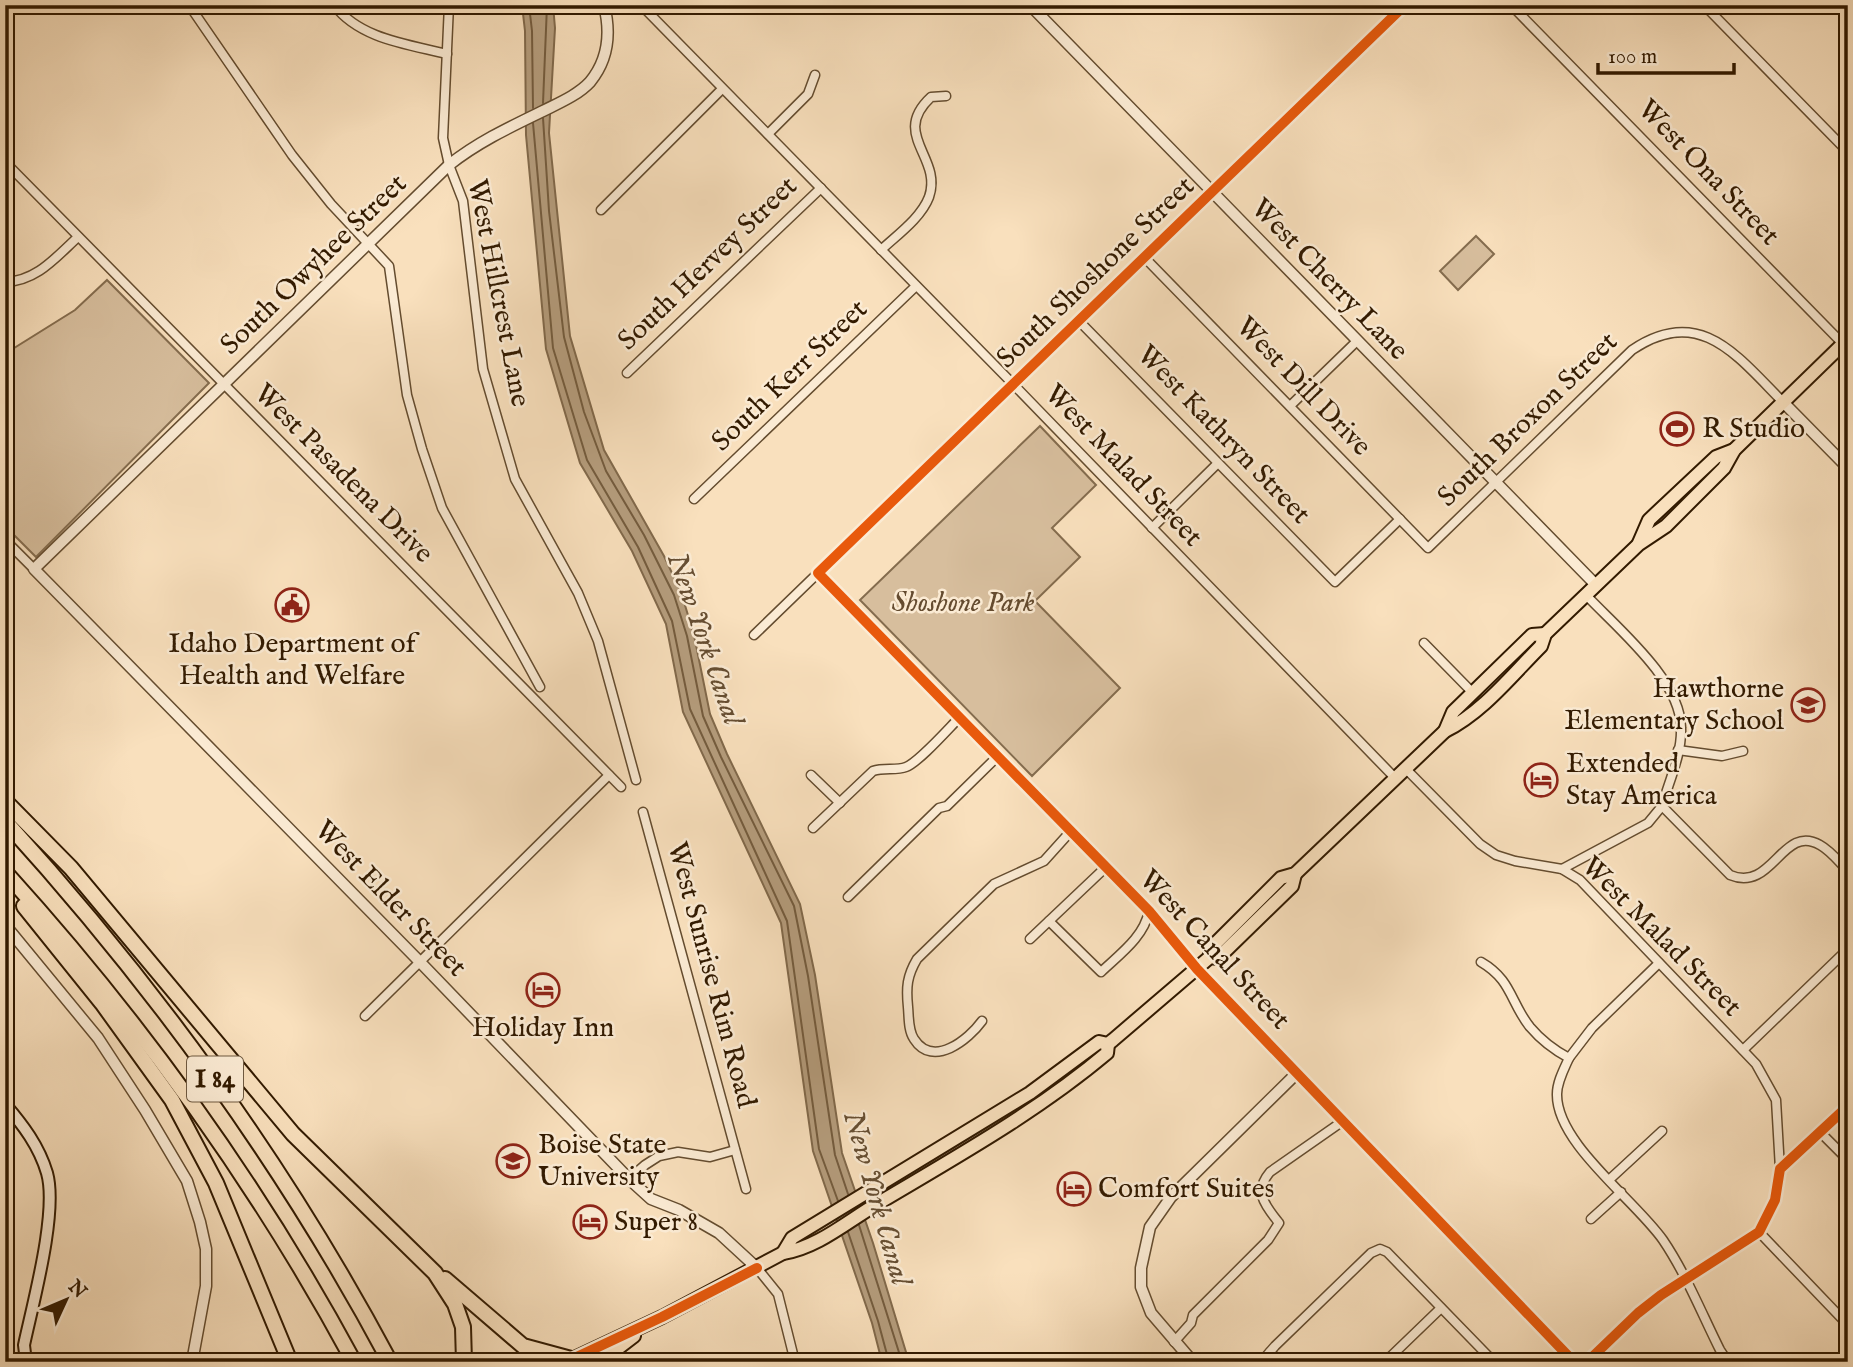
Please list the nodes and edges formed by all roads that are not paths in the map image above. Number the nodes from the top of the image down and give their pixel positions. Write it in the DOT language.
graph roads {
  1 [pos="189,5"];
  2 [pos="334,5"];
  3 [pos="449,5"];
  4 [pos="604,5"];
  5 [pos="641,5"];
  6 [pos="1030,5"];
  7 [pos="1405,5"];
  8 [pos="1511,5"];
  9 [pos="1704,5"];
  10 [pos="447,54"];
  11 [pos="815,75"];
  12 [pos="722,89"];
  13 [pos="946,96"];
  14 [pos="768,134"];
  15 [pos="1848,152"];
  16 [pos="5,162"];
  17 [pos="449,165"];
  18 [pos="821,188"];
  19 [pos="1212,192"];
  20 [pos="601,210"];
  21 [pos="78,237"];
  22 [pos="369,243"];
  23 [pos="881,250"];
  24 [pos="1144,257"];
  25 [pos="5,282"];
  26 [pos="916,286"];
  27 [pos="1079,321"];
  28 [pos="1357,341"];
  29 [pos="1845,341"];
  30 [pos="627,373"];
  31 [pos="1013,384"];
  32 [pos="223,385"];
  33 [pos="1783,402"];
  34 [pos="1290,407"];
  35 [pos="1219,463"];
  36 [pos="1848,468"];
  37 [pos="1496,483"];
  38 [pos="694,499"];
  39 [pos="1400,519"];
  40 [pos="1152,527"];
  41 [pos="5,540"];
  42 [pos="1429,548"];
  43 [pos="34,569"];
  44 [pos="818,573"];
  45 [pos="1596,585"];
  46 [pos="1586,595"];
  47 [pos="1545,634"];
  48 [pos="754,635"];
  49 [pos="1424,643"];
  50 [pos="540,687"];
  51 [pos="1472,692"];
  52 [pos="960,718"];
  53 [pos="1445,731"];
  54 [pos="1678,750"];
  55 [pos="1743,751"];
  56 [pos="998,756"];
  57 [pos="1406,769"];
  58 [pos="609,775"];
  59 [pos="811,775"];
  60 [pos="1396,779"];
  61 [pos="636,780"];
  62 [pos="621,787"];
  63 [pos="5,801"];
  64 [pos="839,803"];
  65 [pos="1662,806"];
  66 [pos="643,812"];
  67 [pos="5,821"];
  68 [pos="813,828"];
  69 [pos="1071,831"];
  70 [pos="1106,867"];
  71 [pos="1562,869"];
  72 [pos="1848,871"];
  73 [pos="5,872"];
  74 [pos="5,884"];
  75 [pos="848,897"];
  76 [pos="1149,911"];
  77 [pos="1049,921"];
  78 [pos="5,925"];
  79 [pos="1030,939"];
  80 [pos="1848,949"];
  81 [pos="420,962"];
  82 [pos="1481,962"];
  83 [pos="1659,963"];
  84 [pos="1197,969"];
  85 [pos="365,1016"];
  86 [pos="982,1021"];
  87 [pos="1108,1044"];
  88 [pos="1743,1050"];
  89 [pos="1569,1058"];
  90 [pos="1297,1073"];
  91 [pos="5,1104"];
  92 [pos="1848,1107"];
  93 [pos="1343,1121"];
  94 [pos="1662,1131"];
  95 [pos="1820,1132"];
  96 [pos="736,1150"];
  97 [pos="1848,1160"];
  98 [pos="1780,1169"];
  99 [pos="629,1179"];
  100 [pos="1609,1180"];
  101 [pos="746,1189"];
  102 [pos="1621,1192"];
  103 [pos="1591,1219"];
  104 [pos="1759,1232"];
  105 [pos="783,1253"];
  106 [pos="421,1258"];
  107 [pos="757,1268"];
  108 [pos="1686,1281"];
  109 [pos="1441,1308"];
  110 [pos="651,1323"];
  111 [pos="1848,1325"];
  112 [pos="1174,1342"];
  113 [pos="1270,1352"];
  114 [pos="569,1361"];
  115 [pos="26,1362"];
  116 [pos="192,1362"];
  117 [pos="290,1362"];
  118 [pos="354,1362"];
  119 [pos="390,1362"];
  120 [pos="464,1362"];
  121 [pos="600,1362"];
  122 [pos="795,1362"];
  123 [pos="1193,1362"];
  124 [pos="1261,1362"];
  125 [pos="1280,1362"];
  126 [pos="1385,1362"];
  127 [pos="1493,1362"];
  128 [pos="1574,1362"];
  129 [pos="1587,1362"];
  130 [pos="1728,1362"];
  1 -- 22 [label="street"];
  2 -- 10 [label="street"];
  3 -- 10 [label="street, West Hillcrest Lane"];
  4 -- 17 [label="street, South Owyhee Street"];
  5 -- 12 [label="street, West Malad Street"];
  6 -- 19 [label="street, West Cherry Lane"];
  7 -- 19 [label="street, South Shoshone Street"];
  8 -- 29 [label="street, West Ona Street"];
  9 -- 15 [label="street"];
  10 -- 17 [label="street, West Hillcrest Lane"];
  11 -- 14 [label="street"];
  12 -- 14 [label="street, West Malad Street"];
  12 -- 20 [label="street"];
  13 -- 23 [label="street"];
  14 -- 18 [label="street, West Malad Street"];
  16 -- 21 [label="street, West Pasadena Drive"];
  17 -- 22 [label="street, South Owyhee Street"];
  17 -- 61 [label="street, West Hillcrest Lane"];
  18 -- 23 [label="street, West Malad Street"];
  18 -- 30 [label="street, South Hervey Street"];
  19 -- 24 [label="street, South Shoshone Street"];
  19 -- 28 [label="street, West Cherry Lane"];
  21 -- 25 [label="street"];
  21 -- 32 [label="street, West Pasadena Drive"];
  22 -- 32 [label="street, South Owyhee Street"];
  22 -- 50 [label="street"];
  23 -- 26 [label="street, West Malad Street"];
  24 -- 27 [label="street, South Shoshone Street"];
  24 -- 34 [label="street, West Dill Drive"];
  26 -- 31 [label="street, West Malad Street"];
  26 -- 38 [label="street, South Kerr Street"];
  27 -- 31 [label="street, South Shoshone Street"];
  27 -- 35 [label="street, West Kathryn Street"];
  28 -- 34 [label="street"];
  28 -- 37 [label="street, West Cherry Lane"];
  29 -- 33 [label="main road"];
  31 -- 40 [label="street, West Malad Street"];
  31 -- 44 [label="street, South Shoshone Street"];
  32 -- 43 [label="street, South Owyhee Street"];
  32 -- 58 [label="street, West Pasadena Drive"];
  33 -- 36 [label="street"];
  33 -- 37 [label="street, South Broxon Street"];
  33 -- 45 [label="main road"];
  34 -- 39 [label="street, West Dill Drive"];
  35 -- 39 [label="street, West Kathryn Street"];
  35 -- 40 [label="street"];
  37 -- 42 [label="street, South Broxon Street"];
  37 -- 45 [label="street, West Cherry Lane"];
  39 -- 42 [label="street, West Dill Drive"];
  40 -- 60 [label="street, West Malad Street"];
  41 -- 43 [label="street, West Elder Street"];
  43 -- 81 [label="street, West Elder Street"];
  44 -- 48 [label="street, South Shoshone Street"];
  44 -- 52 [label="street, West Canal Street"];
  45 -- 46 [label="main road"];
  46 -- 47 [label="main road"];
  46 -- 54 [label="street"];
  47 -- 51 [label="main road"];
  47 -- 53 [label="main road"];
  49 -- 51 [label="street"];
  51 -- 53 [label="main road"];
  52 -- 56 [label="street, West Canal Street"];
  52 -- 64 [label="street"];
  53 -- 57 [label="main road"];
  54 -- 55 [label="street"];
  54 -- 65 [label="street"];
  56 -- 69 [label="street, West Canal Street"];
  56 -- 75 [label="street"];
  57 -- 60 [label="main road"];
  57 -- 71 [label="street, West Malad Street"];
  58 -- 62 [label="street, West Pasadena Drive"];
  58 -- 81 [label="street"];
  59 -- 64 [label="street"];
  60 -- 84 [label="main road"];
  63 -- 106 [label="highway"];
  64 -- 68 [label="street"];
  65 -- 71 [label="street"];
  65 -- 72 [label="street"];
  66 -- 96 [label="street, West Sunrise Rim Road"];
  67 -- 119 [label="highway, I 84"];
  69 -- 70 [label="street, West Canal Street"];
  69 -- 86 [label="street"];
  70 -- 76 [label="street, West Canal Street"];
  70 -- 77 [label="street"];
  71 -- 83 [label="street, West Malad Street"];
  73 -- 118 [label="highway, I 84"];
  74 -- 117 [label="highway"];
  76 -- 77 [label="street"];
  76 -- 84 [label="street, West Canal Street"];
  77 -- 79 [label="street"];
  78 -- 116 [label="street"];
  80 -- 88 [label="street"];
  81 -- 85 [label="street"];
  81 -- 99 [label="street, West Elder Street"];
  82 -- 89 [label="street"];
  83 -- 88 [label="street, West Malad Street"];
  83 -- 89 [label="street"];
  84 -- 87 [label="main road"];
  84 -- 90 [label="street, West Canal Street"];
  87 -- 105 [label="main road"];
  87 -- 105 [label="main road"];
  88 -- 98 [label="street, West Malad Street"];
  89 -- 100 [label="street"];
  90 -- 93 [label="street, West Canal Street"];
  90 -- 112 [label="street"];
  91 -- 115 [label="main road"];
  92 -- 95 [label="street"];
  93 -- 112 [label="street"];
  93 -- 128 [label="street, West Canal Street"];
  94 -- 100 [label="street"];
  95 -- 97 [label="street"];
  95 -- 98 [label="street"];
  96 -- 99 [label="street, West Sunrise Rim Road"];
  96 -- 101 [label="street, West Sunrise Rim Road"];
  98 -- 104 [label="street"];
  99 -- 107 [label="street, West Elder Street"];
  100 -- 102 [label="street"];
  102 -- 103 [label="street"];
  102 -- 108 [label="street"];
  104 -- 108 [label="street"];
  104 -- 111 [label="street"];
  105 -- 107 [label="main road"];
  106 -- 114 [label="highway"];
  106 -- 120 [label="highway"];
  107 -- 110 [label="main road"];
  107 -- 122 [label="street"];
  108 -- 129 [label="street"];
  108 -- 130 [label="street"];
  109 -- 113 [label="street"];
  109 -- 126 [label="street"];
  109 -- 127 [label="street"];
  110 -- 114 [label="main road"];
  110 -- 121 [label="main road"];
  112 -- 123 [label="street"];
  113 -- 124 [label="street"];
  113 -- 125 [label="street"];
}
